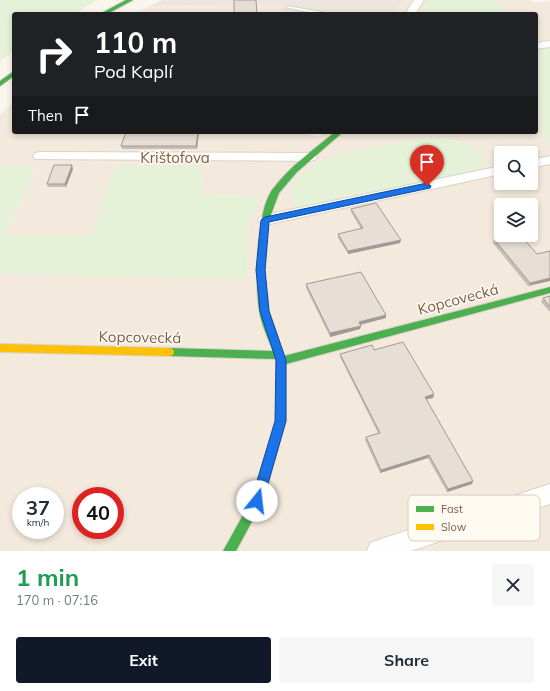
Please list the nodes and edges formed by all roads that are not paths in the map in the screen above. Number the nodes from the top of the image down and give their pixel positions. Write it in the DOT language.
graph roads {
  1 [pos="130,0"];
  2 [pos="419,0"];
  3 [pos="289,7"];
  4 [pos="108,12"];
  5 [pos="316,12"];
  6 [pos="411,12"];
  7 [pos="550,44"];
  8 [pos="538,46"];
  9 [pos="12,75"];
  10 [pos="0,84"];
  11 [pos="338,134"];
  12 [pos="40,156"];
  13 [pos="310,158"];
  14 [pos="550,160"];
  15 [pos="538,163"];
  16 [pos="494,171"];
  17 [pos="265,220"];
  18 [pos="550,290"];
  19 [pos="0,348"];
  20 [pos="280,358"];
  21 [pos="550,494"];
  22 [pos="540,497"];
  23 [pos="408,541"];
  24 [pos="229,551"];
  25 [pos="378,551"];
  1 -- 4 [label="street"];
  2 -- 6 [label="street"];
  3 -- 5 [label="lane"];
  7 -- 8 [label="street"];
  9 -- 10 [label="street"];
  11 -- 13 [label="street"];
  12 -- 13 [label="street, Krištofova"];
  13 -- 17 [label="street"];
  14 -- 15 [label="street"];
  16 -- 17 [label="street"];
  17 -- 20 [label="street"];
  18 -- 20 [label="street, Kopcovecká"];
  19 -- 20 [label="street, Kopcovecká"];
  20 -- 24 [label="street"];
  21 -- 22 [label="street"];
  23 -- 25 [label="street"];
}
